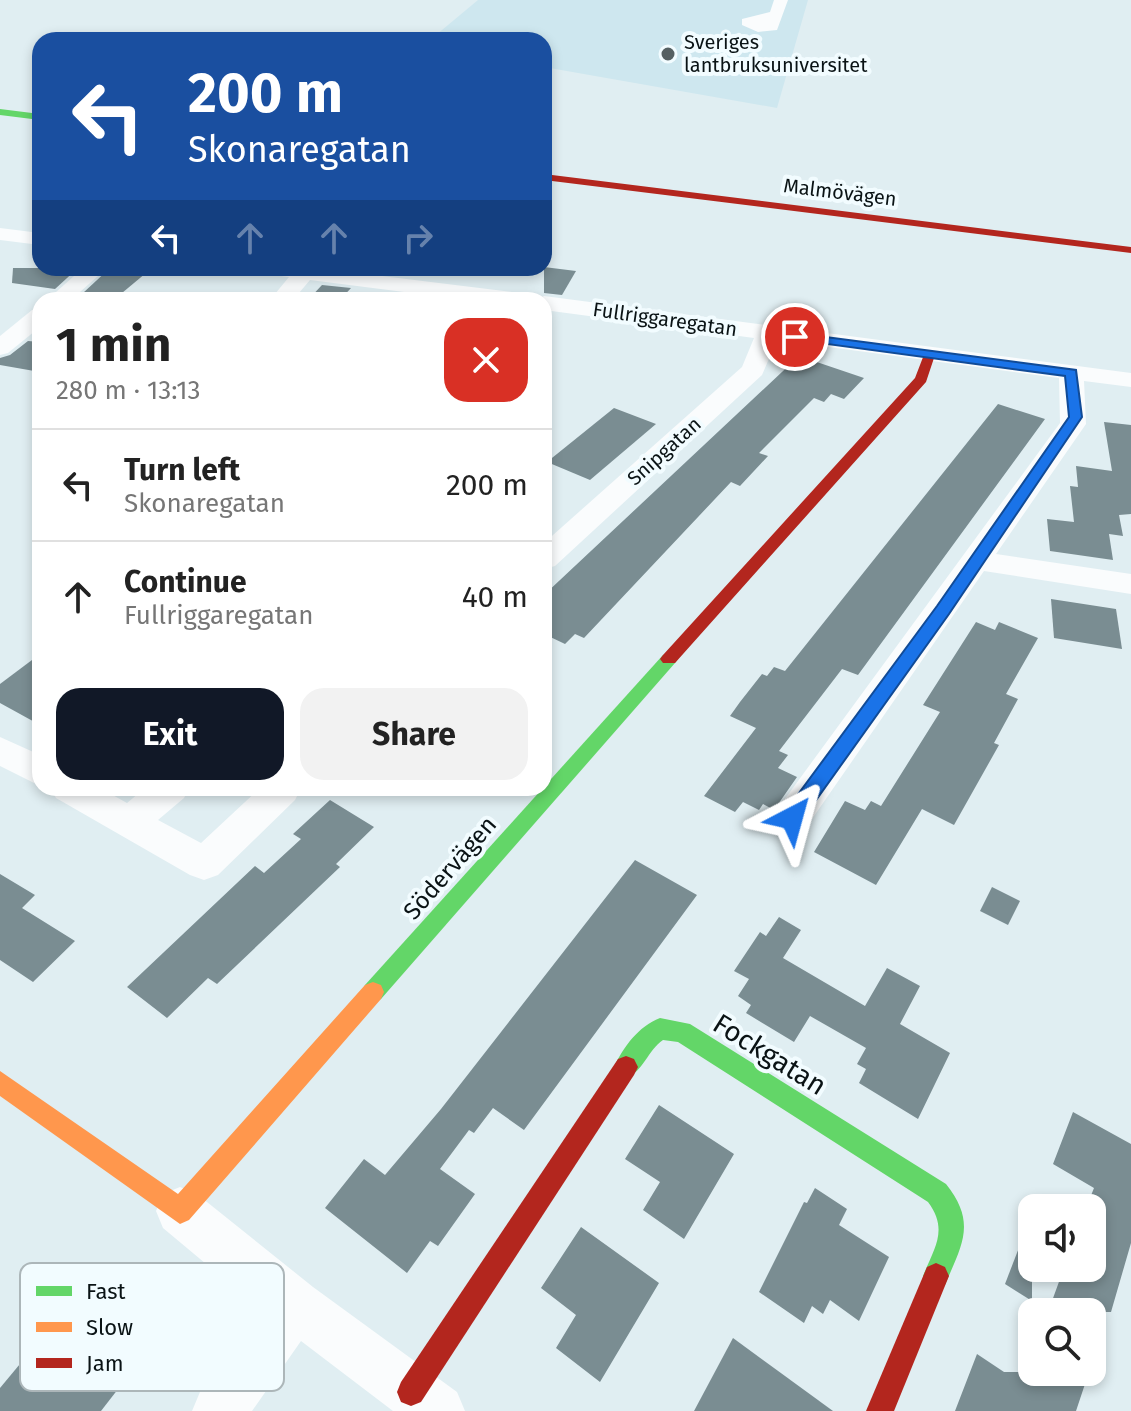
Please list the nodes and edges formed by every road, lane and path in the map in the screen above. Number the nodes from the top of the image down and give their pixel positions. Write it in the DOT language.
graph roads {
  1 [pos="781,0"];
  2 [pos="776,15"];
  3 [pos="0,112"];
  4 [pos="32,116"];
  5 [pos="552,178"];
  6 [pos="0,234"];
  7 [pos="32,238"];
  8 [pos="1131,250"];
  9 [pos="86,276"];
  10 [pos="302,276"];
  11 [pos="328,276"];
  12 [pos="68,292"];
  13 [pos="288,292"];
  14 [pos="452,292"];
  15 [pos="552,304"];
  16 [pos="32,322"];
  17 [pos="768,333"];
  18 [pos="0,348"];
  19 [pos="929,355"];
  20 [pos="1071,373"];
  21 [pos="1131,380"];
  22 [pos="552,552"];
  23 [pos="978,561"];
  24 [pos="1131,584"];
  25 [pos="0,750"];
  26 [pos="32,768"];
  27 [pos="552,789"];
  28 [pos="83,796"];
  29 [pos="161,796"];
  30 [pos="276,796"];
  31 [pos="546,796"];
  32 [pos="792,818"];
  33 [pos="129,822"];
  34 [pos="0,1082"];
  35 [pos="180,1211"];
  36 [pos="244,1263"];
  37 [pos="284,1296"];
  38 [pos="295,1305"];
  39 [pos="284,1320"];
  40 [pos="233,1391"];
  41 [pos="424,1402"];
  42 [pos="219,1411"];
  43 [pos="880,1411"];
  1 -- 2 [label="street"];
  3 -- 4 [label="street"];
  5 -- 8 [label="street, Malmövägen"];
  6 -- 7 [label="street"];
  9 -- 12 [label="street"];
  10 -- 13 [label="street"];
  11 -- 14 [label="street"];
  15 -- 17 [label="street, Fullriggaregatan"];
  16 -- 18 [label="street"];
  17 -- 19 [label="street, Fullriggaregatan"];
  17 -- 22 [label="street, Snipgatan"];
  19 -- 20 [label="street, Fullriggaregatan"];
  19 -- 27 [label="street, Södervägen"];
  20 -- 21 [label="street, Fullriggaregatan"];
  20 -- 23 [label="street"];
  23 -- 24 [label="street"];
  23 -- 32 [label="street"];
  25 -- 26 [label="street"];
  28 -- 33 [label="street"];
  29 -- 33 [label="street"];
  30 -- 33 [label="street"];
  31 -- 35 [label="street, Södervägen"];
  34 -- 35 [label="street"];
  35 -- 36 [label="street"];
  37 -- 38 [label="street"];
  38 -- 39 [label="street"];
  38 -- 41 [label="street"];
  40 -- 42 [label="street"];
  41 -- 43 [label="street, Fockgatan"];
}
